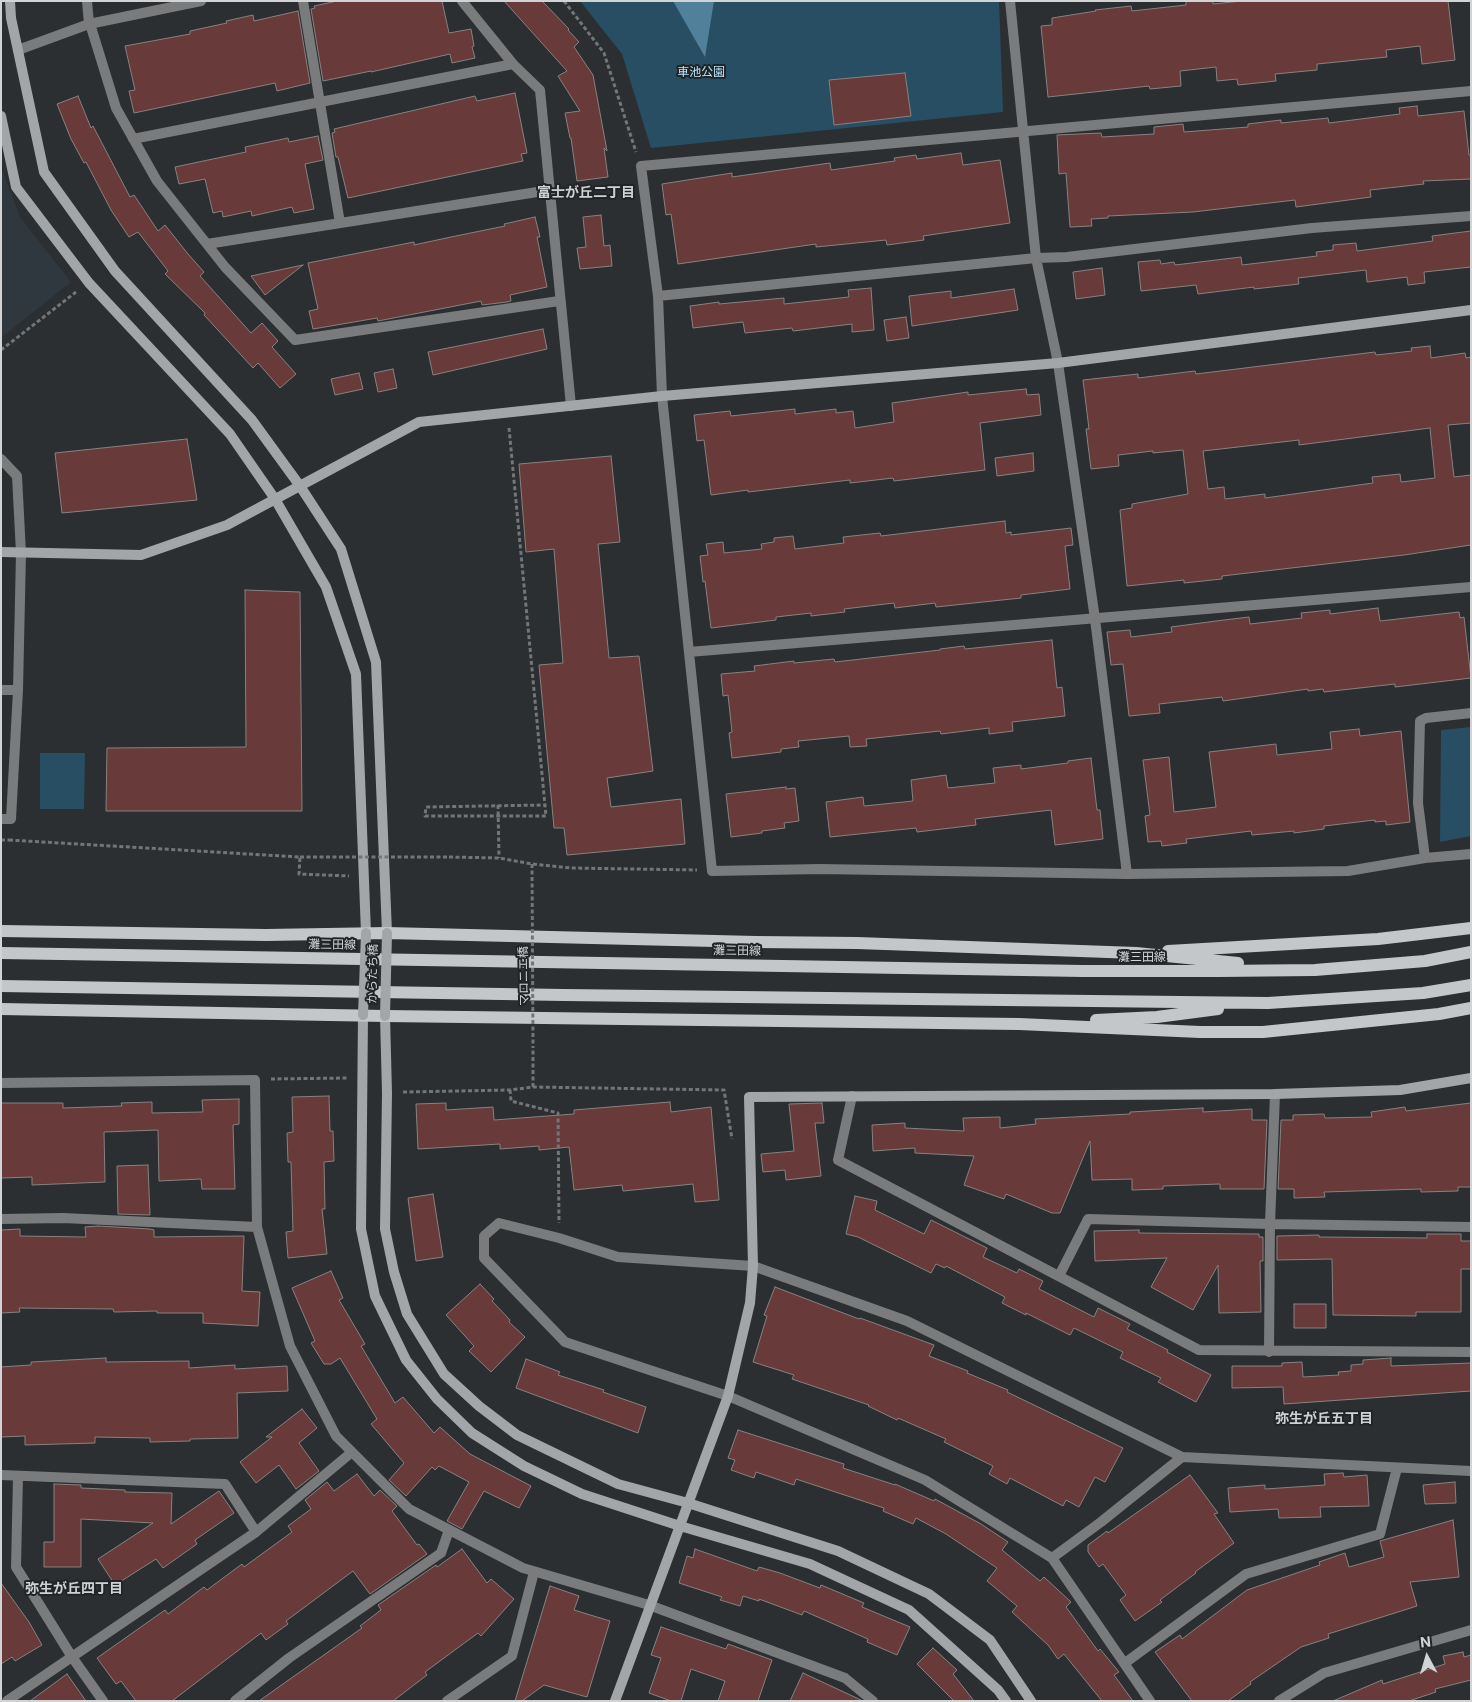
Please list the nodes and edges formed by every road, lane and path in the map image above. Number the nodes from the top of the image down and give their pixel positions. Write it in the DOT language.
graph roads {
  1 [pos="10,1"];
  2 [pos="87,1"];
  3 [pos="200,1"];
  4 [pos="303,1"];
  5 [pos="462,1"];
  6 [pos="564,1"];
  7 [pos="1010,1"];
  8 [pos="1015,1"];
  9 [pos="89,24"];
  10 [pos="18,50"];
  11 [pos="513,64"];
  12 [pos="1471,91"];
  13 [pos="320,103"];
  14 [pos="1,116"];
  15 [pos="1023,131"];
  16 [pos="134,139"];
  17 [pos="641,166"];
  18 [pos="550,190"];
  19 [pos="1471,216"];
  20 [pos="340,223"];
  21 [pos="207,244"];
  22 [pos="1036,258"];
  23 [pos="89,283"];
  24 [pos="658,296"];
  25 [pos="560,301"];
  26 [pos="1471,310"];
  27 [pos="1,350"];
  28 [pos="1058,363"];
  29 [pos="662,396"];
  30 [pos="571,406"];
  31 [pos="508,413"];
  32 [pos="1,459"];
  33 [pos="300,486"];
  34 [pos="275,499"];
  35 [pos="1,552"];
  36 [pos="21,553"];
  37 [pos="1471,587"];
  38 [pos="1095,619"];
  39 [pos="688,652"];
  40 [pos="1,690"];
  41 [pos="18,690"];
  42 [pos="1471,713"];
  43 [pos="498,804"];
  44 [pos="545,804"];
  45 [pos="1,819"];
  46 [pos="9,840"];
  47 [pos="1471,854"];
  48 [pos="300,857"];
  49 [pos="499,858"];
  50 [pos="1425,858"];
  51 [pos="532,864"];
  52 [pos="712,871"];
  53 [pos="1127,874"];
  54 [pos="364,877"];
  55 [pos="1471,928"];
  56 [pos="1,931"];
  57 [pos="366,933"];
  58 [pos="387,933"];
  59 [pos="1471,952"];
  60 [pos="1136,953"];
  61 [pos="1,954"];
  62 [pos="1315,970"];
  63 [pos="1471,985"];
  64 [pos="1,986"];
  65 [pos="1268,1003"];
  66 [pos="1471,1008"];
  67 [pos="1,1009"];
  68 [pos="363,1015"];
  69 [pos="385,1016"];
  70 [pos="1019,1024"];
  71 [pos="362,1077"];
  72 [pos="1471,1078"];
  73 [pos="255,1080"];
  74 [pos="1,1083"];
  75 [pos="534,1087"];
  76 [pos="510,1090"];
  77 [pos="387,1092"];
  78 [pos="1275,1094"];
  79 [pos="852,1096"];
  80 [pos="734,1149"];
  81 [pos="1,1219"];
  82 [pos="1270,1224"];
  83 [pos="257,1227"];
  84 [pos="1471,1227"];
  85 [pos="559,1238"];
  86 [pos="753,1266"];
  87 [pos="1059,1276"];
  88 [pos="1269,1352"];
  89 [pos="1471,1352"];
  90 [pos="728,1396"];
  91 [pos="352,1452"];
  92 [pos="1182,1457"];
  93 [pos="1397,1468"];
  94 [pos="1471,1471"];
  95 [pos="1,1475"];
  96 [pos="18,1476"];
  97 [pos="688,1503"];
  98 [pos="680,1526"];
  99 [pos="449,1530"];
  100 [pos="256,1532"];
  101 [pos="1052,1558"];
  102 [pos="534,1572"];
  103 [pos="650,1605"];
  104 [pos="1471,1630"];
  105 [pos="72,1657"];
  106 [pos="1125,1663"];
  107 [pos="7,1701"];
  108 [pos="103,1701"];
  109 [pos="235,1701"];
  110 [pos="447,1701"];
  111 [pos="615,1701"];
  112 [pos="873,1701"];
  113 [pos="1006,1701"];
  114 [pos="1031,1701"];
  115 [pos="1150,1701"];
  116 [pos="1279,1701"];
  1 -- 10 [label="street, からたち橋"];
  2 -- 9 [label="street"];
  3 -- 9 [label="street"];
  4 -- 13 [label="street"];
  5 -- 11 [label="street"];
  6 -- 17 [label="path"];
  7 -- 8 [label="street"];
  7 -- 15 [label="street"];
  9 -- 10 [label="street"];
  9 -- 16 [label="street"];
  10 -- 33 [label="street, からたち橋"];
  11 -- 13 [label="street"];
  11 -- 18 [label="street"];
  12 -- 15 [label="street"];
  13 -- 16 [label="street"];
  13 -- 20 [label="street"];
  14 -- 23 [label="street, からたち橋"];
  15 -- 17 [label="street"];
  15 -- 22 [label="street"];
  16 -- 21 [label="street"];
  17 -- 24 [label="street"];
  18 -- 20 [label="street"];
  18 -- 25 [label="street"];
  19 -- 22 [label="street"];
  20 -- 21 [label="street"];
  21 -- 25 [label="street"];
  22 -- 24 [label="street"];
  22 -- 28 [label="street"];
  23 -- 27 [label="path"];
  23 -- 34 [label="street, からたち橋"];
  24 -- 29 [label="street"];
  25 -- 30 [label="street"];
  26 -- 28 [label="street"];
  28 -- 29 [label="street"];
  28 -- 38 [label="street"];
  29 -- 30 [label="street"];
  29 -- 39 [label="street"];
  30 -- 31 [label="street"];
  31 -- 33 [label="street"];
  31 -- 44 [label="path"];
  32 -- 36 [label="street"];
  33 -- 34 [label="street"];
  33 -- 58 [label="street, からたち橋"];
  34 -- 36 [label="street"];
  34 -- 54 [label="street, からたち橋"];
  35 -- 36 [label="street"];
  36 -- 41 [label="street"];
  37 -- 38 [label="street"];
  38 -- 39 [label="street"];
  38 -- 53 [label="street"];
  39 -- 52 [label="street"];
  40 -- 41 [label="street"];
  41 -- 45 [label="street"];
  42 -- 50 [label="street"];
  43 -- 44 [label="path"];
  43 -- 44 [label="path"];
  43 -- 49 [label="path, bridge"];
  46 -- 48 [label="path"];
  47 -- 50 [label="street"];
  48 -- 49 [label="path, bridge"];
  48 -- 54 [label="path"];
  49 -- 51 [label="path"];
  50 -- 53 [label="street"];
  51 -- 52 [label="path"];
  51 -- 75 [label="path, マロニエ橋, bridge"];
  52 -- 53 [label="street"];
  54 -- 57 [label="street, からたち橋"];
  55 -- 60 [label="main road"];
  56 -- 57 [label="main road"];
  57 -- 58 [label="main road"];
  57 -- 68 [label="street, からたち橋, bridge"];
  58 -- 60 [label="main road"];
  58 -- 69 [label="street, からたち橋, bridge"];
  59 -- 62 [label="main road, 灘三田線"];
  60 -- 62 [label="main road"];
  61 -- 62 [label="main road, 灘三田線"];
  63 -- 65 [label="main road"];
  64 -- 65 [label="main road"];
  65 -- 70 [label="main road"];
  66 -- 70 [label="main road"];
  67 -- 68 [label="main road"];
  68 -- 69 [label="main road"];
  68 -- 71 [label="street, からたち橋"];
  69 -- 70 [label="main road"];
  69 -- 77 [label="street, からたち橋"];
  71 -- 73 [label="path"];
  71 -- 98 [label="street, からたち橋"];
  72 -- 78 [label="street"];
  73 -- 74 [label="street"];
  73 -- 83 [label="street"];
  75 -- 76 [label="path"];
  75 -- 80 [label="path"];
  76 -- 77 [label="path"];
  76 -- 85 [label="path"];
  77 -- 97 [label="street, からたち橋"];
  78 -- 79 [label="street"];
  78 -- 82 [label="street"];
  79 -- 86 [label="street"];
  79 -- 87 [label="street"];
  81 -- 83 [label="street"];
  82 -- 84 [label="street"];
  82 -- 87 [label="street"];
  82 -- 88 [label="street"];
  83 -- 91 [label="street"];
  85 -- 86 [label="street"];
  85 -- 90 [label="street"];
  86 -- 90 [label="street"];
  86 -- 92 [label="street"];
  87 -- 88 [label="street"];
  88 -- 89 [label="street"];
  90 -- 97 [label="street"];
  90 -- 101 [label="street"];
  91 -- 99 [label="street"];
  91 -- 100 [label="street"];
  92 -- 93 [label="street"];
  92 -- 101 [label="street"];
  93 -- 94 [label="street"];
  93 -- 106 [label="street"];
  95 -- 96 [label="street"];
  96 -- 100 [label="street"];
  96 -- 105 [label="street"];
  97 -- 98 [label="street"];
  97 -- 114 [label="street, からたち橋"];
  98 -- 103 [label="street"];
  98 -- 113 [label="street, からたち橋"];
  99 -- 102 [label="street"];
  99 -- 109 [label="street"];
  100 -- 105 [label="street"];
  101 -- 106 [label="street"];
  102 -- 103 [label="street"];
  102 -- 110 [label="street"];
  103 -- 111 [label="street"];
  103 -- 112 [label="street"];
  104 -- 116 [label="street"];
  105 -- 107 [label="street"];
  105 -- 108 [label="street"];
  106 -- 115 [label="street"];
}
